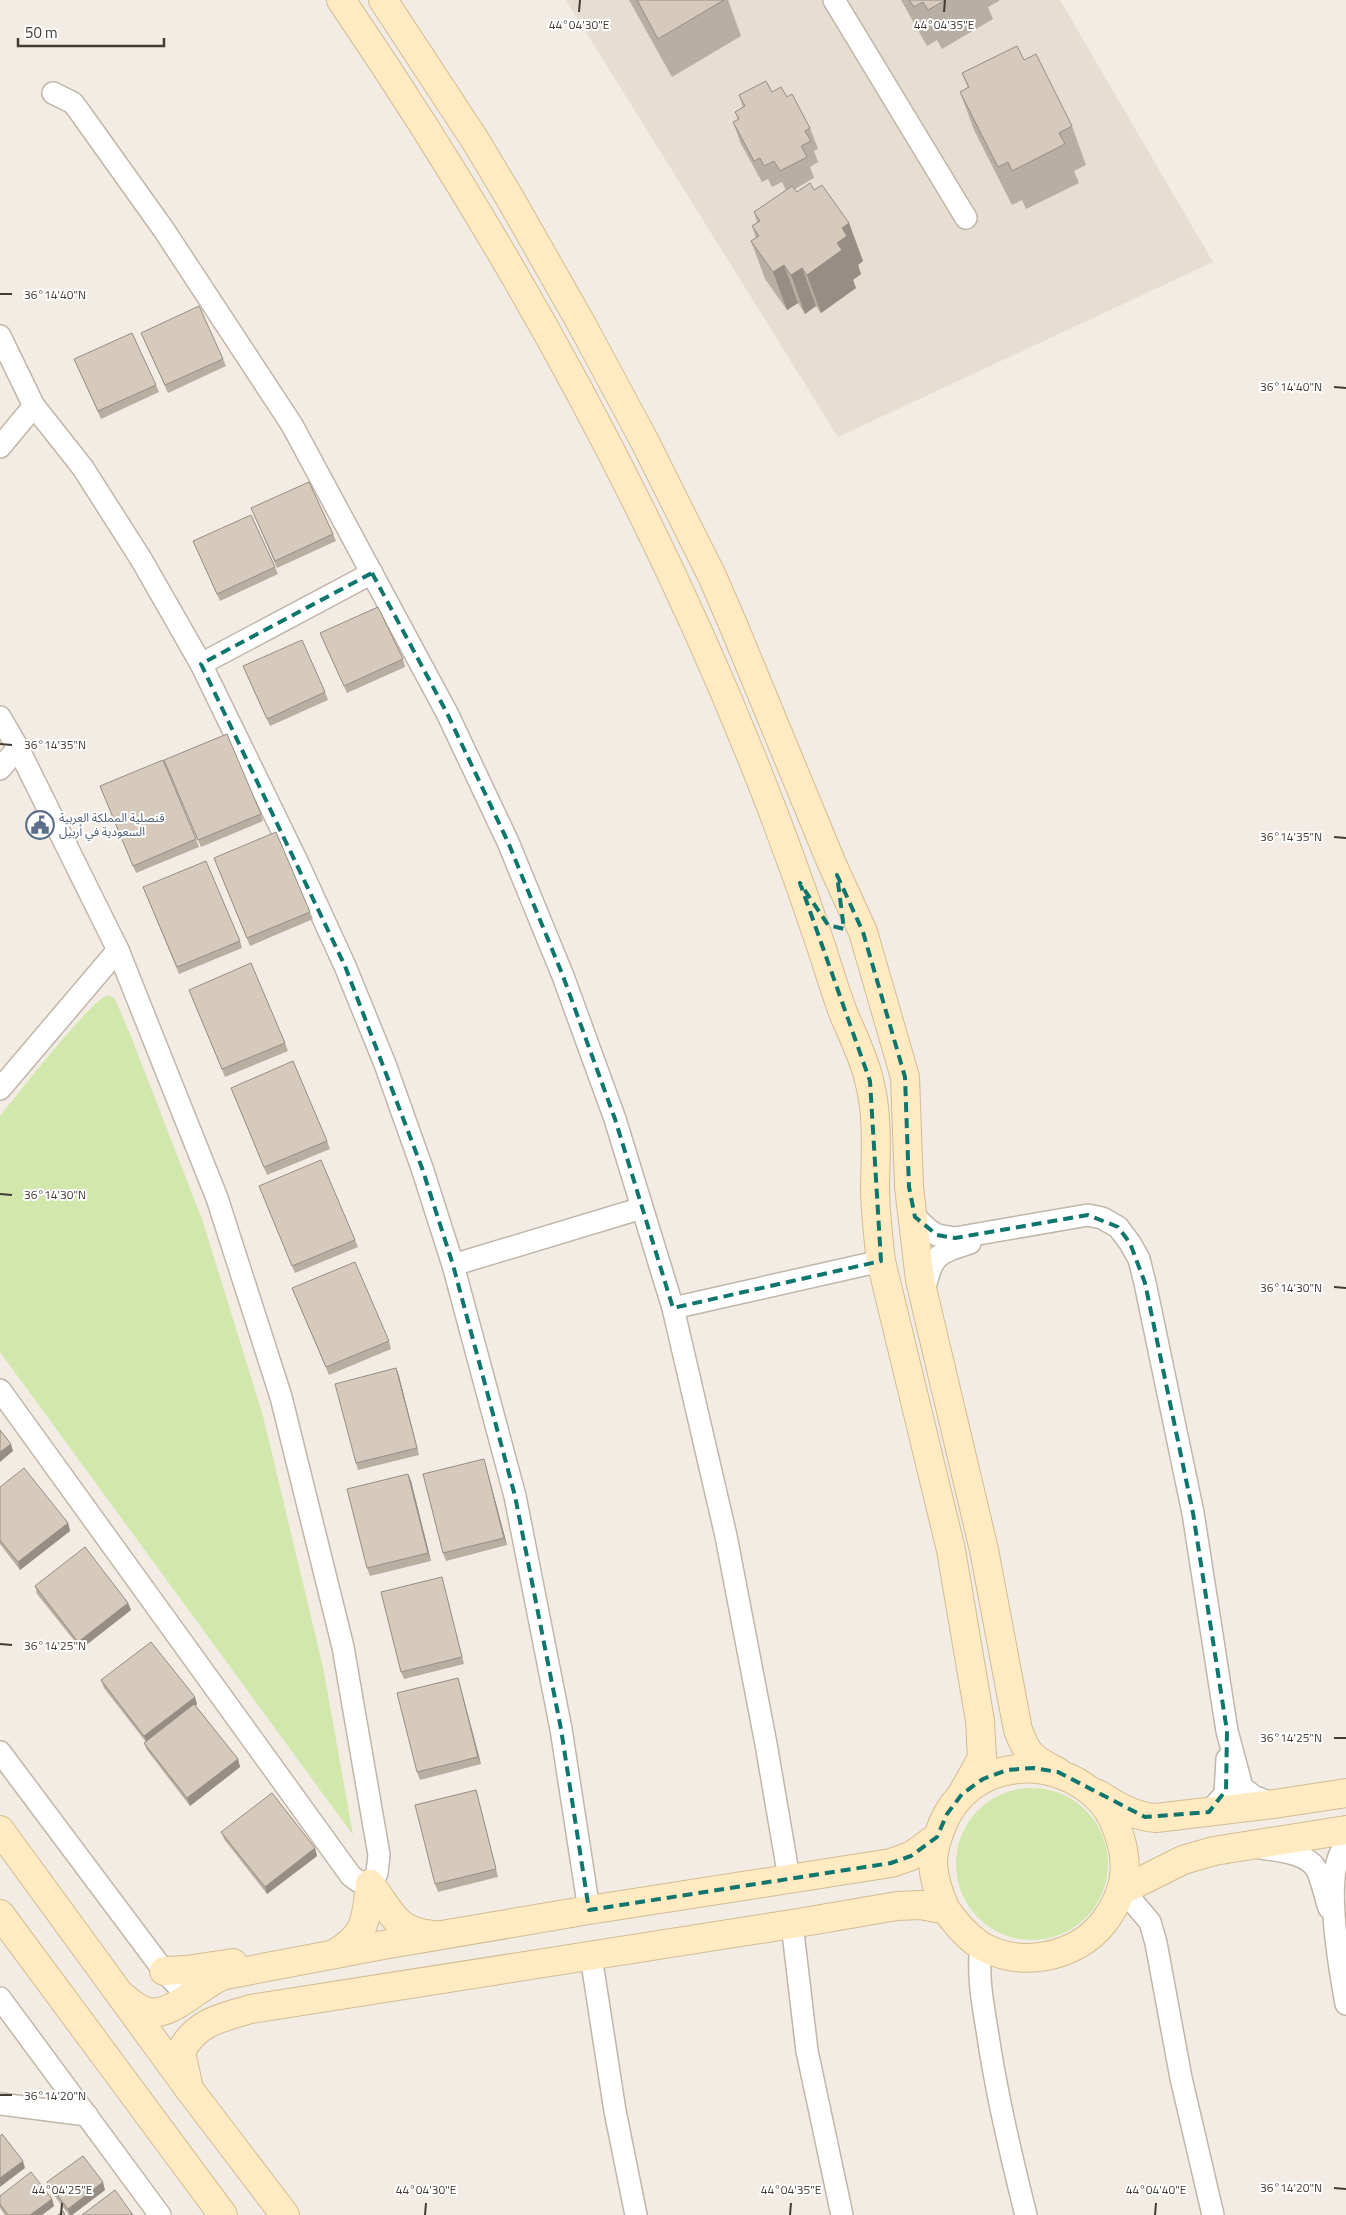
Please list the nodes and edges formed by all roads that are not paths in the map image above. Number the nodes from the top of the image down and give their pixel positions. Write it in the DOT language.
graph roads {
  1 [pos="341,0"];
  2 [pos="383,0"];
  3 [pos="834,0"];
  4 [pos="53,93"];
  5 [pos="966,218"];
  6 [pos="0,336"];
  7 [pos="34,406"];
  8 [pos="0,447"];
  9 [pos="372,572"];
  10 [pos="201,664"];
  11 [pos="0,716"];
  12 [pos="18,748"];
  13 [pos="0,769"];
  14 [pos="838,874"];
  15 [pos="800,883"];
  16 [pos="118,950"];
  17 [pos="889,1017"];
  18 [pos="851,1033"];
  19 [pos="0,1089"];
  20 [pos="642,1208"];
  21 [pos="911,1208"];
  22 [pos="1013,1229"];
  23 [pos="881,1261"];
  24 [pos="453,1265"];
  25 [pos="924,1292"];
  26 [pos="673,1308"];
  27 [pos="0,1390"];
  28 [pos="1227,1731"];
  29 [pos="0,1752"];
  30 [pos="1058,1772"];
  31 [pos="1082,1784"];
  32 [pos="1346,1793"];
  33 [pos="962,1794"];
  34 [pos="1274,1804"];
  35 [pos="1209,1812"];
  36 [pos="0,1830"];
  37 [pos="1346,1830"];
  38 [pos="937,1837"];
  39 [pos="1346,1845"];
  40 [pos="1247,1846"];
  41 [pos="788,1878"];
  42 [pos="370,1884"];
  43 [pos="1122,1890"];
  44 [pos="589,1910"];
  45 [pos="946,1910"];
  46 [pos="0,1914"];
  47 [pos="792,1924"];
  48 [pos="1335,1927"];
  49 [pos="440,1936"];
  50 [pos="981,1945"];
  51 [pos="334,1954"];
  52 [pos="591,1956"];
  53 [pos="302,1960"];
  54 [pos="250,1970"];
  55 [pos="164,1971"];
  56 [pos="192,1994"];
  57 [pos="122,1996"];
  58 [pos="0,1998"];
  59 [pos="1346,2004"];
  60 [pos="250,2009"];
  61 [pos="209,2024"];
  62 [pos="190,2089"];
  63 [pos="0,2104"];
  64 [pos="86,2115"];
  65 [pos="160,2215"];
  66 [pos="223,2215"];
  67 [pos="285,2215"];
  68 [pos="636,2215"];
  69 [pos="842,2215"];
  70 [pos="1026,2215"];
  71 [pos="1213,2215"];
  1 -- 15 [label="street"];
  2 -- 14 [label="street"];
  3 -- 5 [label="street"];
  4 -- 9 [label="street"];
  6 -- 7 [label="street"];
  7 -- 8 [label="street"];
  7 -- 10 [label="street"];
  9 -- 10 [label="street"];
  9 -- 20 [label="street"];
  10 -- 24 [label="street"];
  11 -- 12 [label="street"];
  12 -- 13 [label="street"];
  12 -- 16 [label="street"];
  14 -- 15 [label="street"];
  14 -- 17 [label="street"];
  15 -- 18 [label="street"];
  16 -- 19 [label="street"];
  16 -- 42 [label="street"];
  17 -- 18 [label="street"];
  17 -- 21 [label="street"];
  18 -- 23 [label="street"];
  20 -- 24 [label="street"];
  20 -- 26 [label="street"];
  21 -- 22 [label="street"];
  21 -- 25 [label="street"];
  22 -- 25 [label="street"];
  22 -- 28 [label="street"];
  23 -- 26 [label="street"];
  23 -- 33 [label="street"];
  24 -- 44 [label="street"];
  25 -- 30 [label="street"];
  26 -- 41 [label="street"];
  27 -- 42 [label="street"];
  28 -- 34 [label="street"];
  28 -- 35 [label="street"];
  29 -- 55 [label="street"];
  30 -- 31 [label="street"];
  30 -- 33 [label="street"];
  31 -- 35 [label="street"];
  31 -- 43 [label="street"];
  32 -- 34 [label="street"];
  33 -- 38 [label="street"];
  34 -- 35 [label="street"];
  36 -- 57 [label="street"];
  37 -- 40 [label="street"];
  38 -- 41 [label="street"];
  38 -- 45 [label="street"];
  39 -- 48 [label="street"];
  40 -- 43 [label="street"];
  40 -- 48 [label="street"];
  41 -- 44 [label="street"];
  42 -- 49 [label="street"];
  42 -- 51 [label="street"];
  43 -- 50 [label="street"];
  43 -- 71 [label="street"];
  44 -- 49 [label="street"];
  45 -- 47 [label="street"];
  45 -- 50 [label="street"];
  46 -- 66 [label="street"];
  47 -- 52 [label="street"];
  47 -- 69 [label="street"];
  48 -- 59 [label="street"];
  49 -- 51 [label="street"];
  50 -- 70 [label="street"];
  51 -- 53 [label="street"];
  52 -- 60 [label="street"];
  52 -- 68 [label="street"];
  53 -- 54 [label="street"];
  53 -- 55 [label="street"];
  54 -- 56 [label="street"];
  54 -- 60 [label="street"];
  55 -- 56 [label="street"];
  56 -- 57 [label="street"];
  56 -- 61 [label="street"];
  57 -- 62 [label="street"];
  58 -- 64 [label="street"];
  60 -- 61 [label="street"];
  61 -- 62 [label="street"];
  62 -- 67 [label="street"];
  63 -- 64 [label="street"];
  64 -- 65 [label="street"];
}
